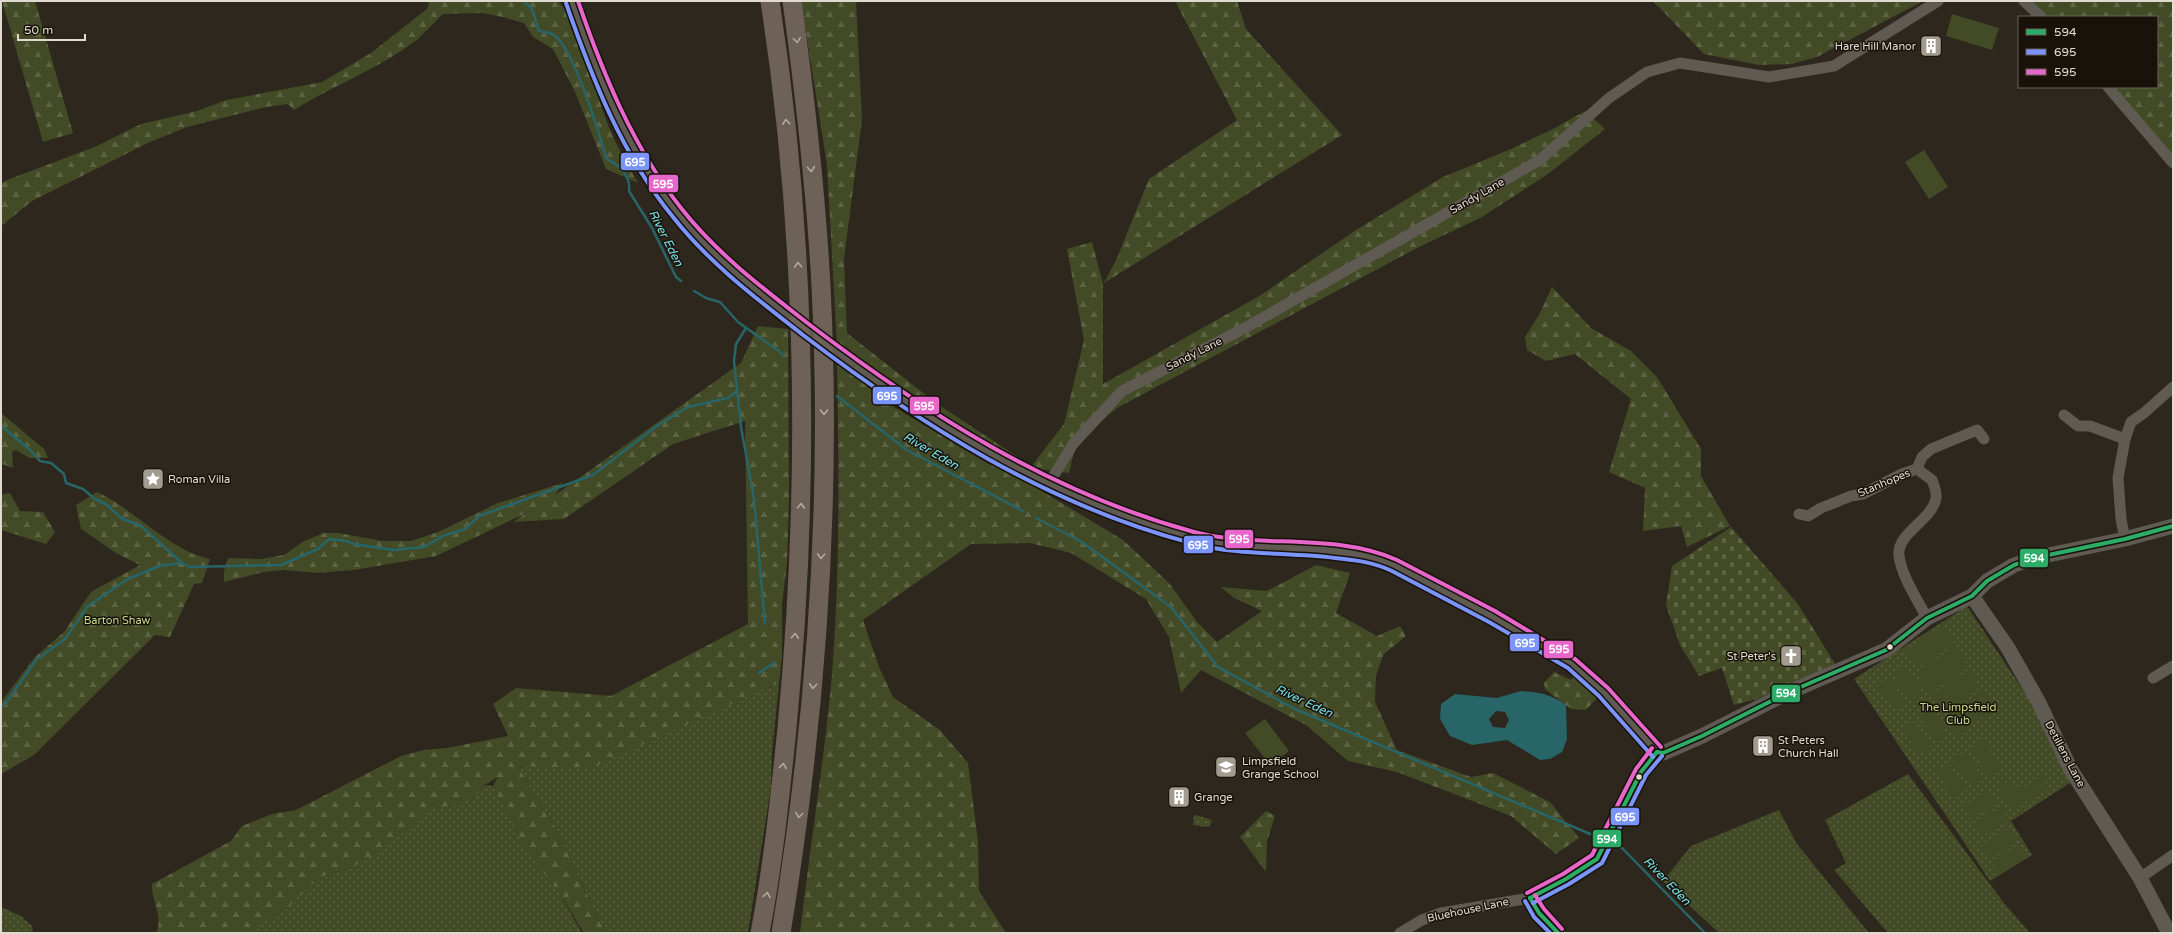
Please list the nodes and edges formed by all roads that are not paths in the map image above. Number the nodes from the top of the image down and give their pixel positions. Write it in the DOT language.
graph roads {
  1 [pos="572,1"];
  2 [pos="770,1"];
  3 [pos="792,1"];
  4 [pos="1938,1"];
  5 [pos="2024,1"];
  6 [pos="2040,16"];
  7 [pos="2109,88"];
  8 [pos="2173,163"];
  9 [pos="2173,387"];
  10 [pos="2064,415"];
  11 [pos="1984,439"];
  12 [pos="2125,439"];
  13 [pos="1917,470"];
  14 [pos="1048,484"];
  15 [pos="1799,514"];
  16 [pos="2173,526"];
  17 [pos="2125,539"];
  18 [pos="1972,596"];
  19 [pos="1927,618"];
  20 [pos="2173,666"];
  21 [pos="2153,678"];
  22 [pos="1657,752"];
  23 [pos="2173,855"];
  24 [pos="2140,878"];
  25 [pos="1530,898"];
  26 [pos="760,933"];
  27 [pos="781,933"];
  28 [pos="1400,933"];
  29 [pos="1558,933"];
  30 [pos="2169,933"];
  1 -- 14 [label="main road"];
  26 -- 2 [label="highway, one-way"];
  3 -- 27 [label="highway, one-way"];
  4 -- 14 [label="street, Sandy Lane"];
  5 -- 6 [label="street"];
  7 -- 8 [label="street"];
  9 -- 12 [label="street"];
  10 -- 12 [label="street"];
  11 -- 13 [label="street"];
  12 -- 17 [label="street"];
  13 -- 15 [label="street, Stanhopes"];
  13 -- 19 [label="street, Stanhopes"];
  14 -- 22 [label="main road"];
  16 -- 17 [label="main road"];
  17 -- 18 [label="main road"];
  18 -- 19 [label="main road"];
  18 -- 24 [label="main road, Detillens Lane"];
  19 -- 22 [label="main road"];
  20 -- 21 [label="street"];
  22 -- 25 [label="main road, Bluehouse Lane"];
  23 -- 24 [label="street"];
  24 -- 30 [label="main road, Detillens Lane"];
  25 -- 28 [label="street, Bluehouse Lane"];
  25 -- 29 [label="main road"];
}
